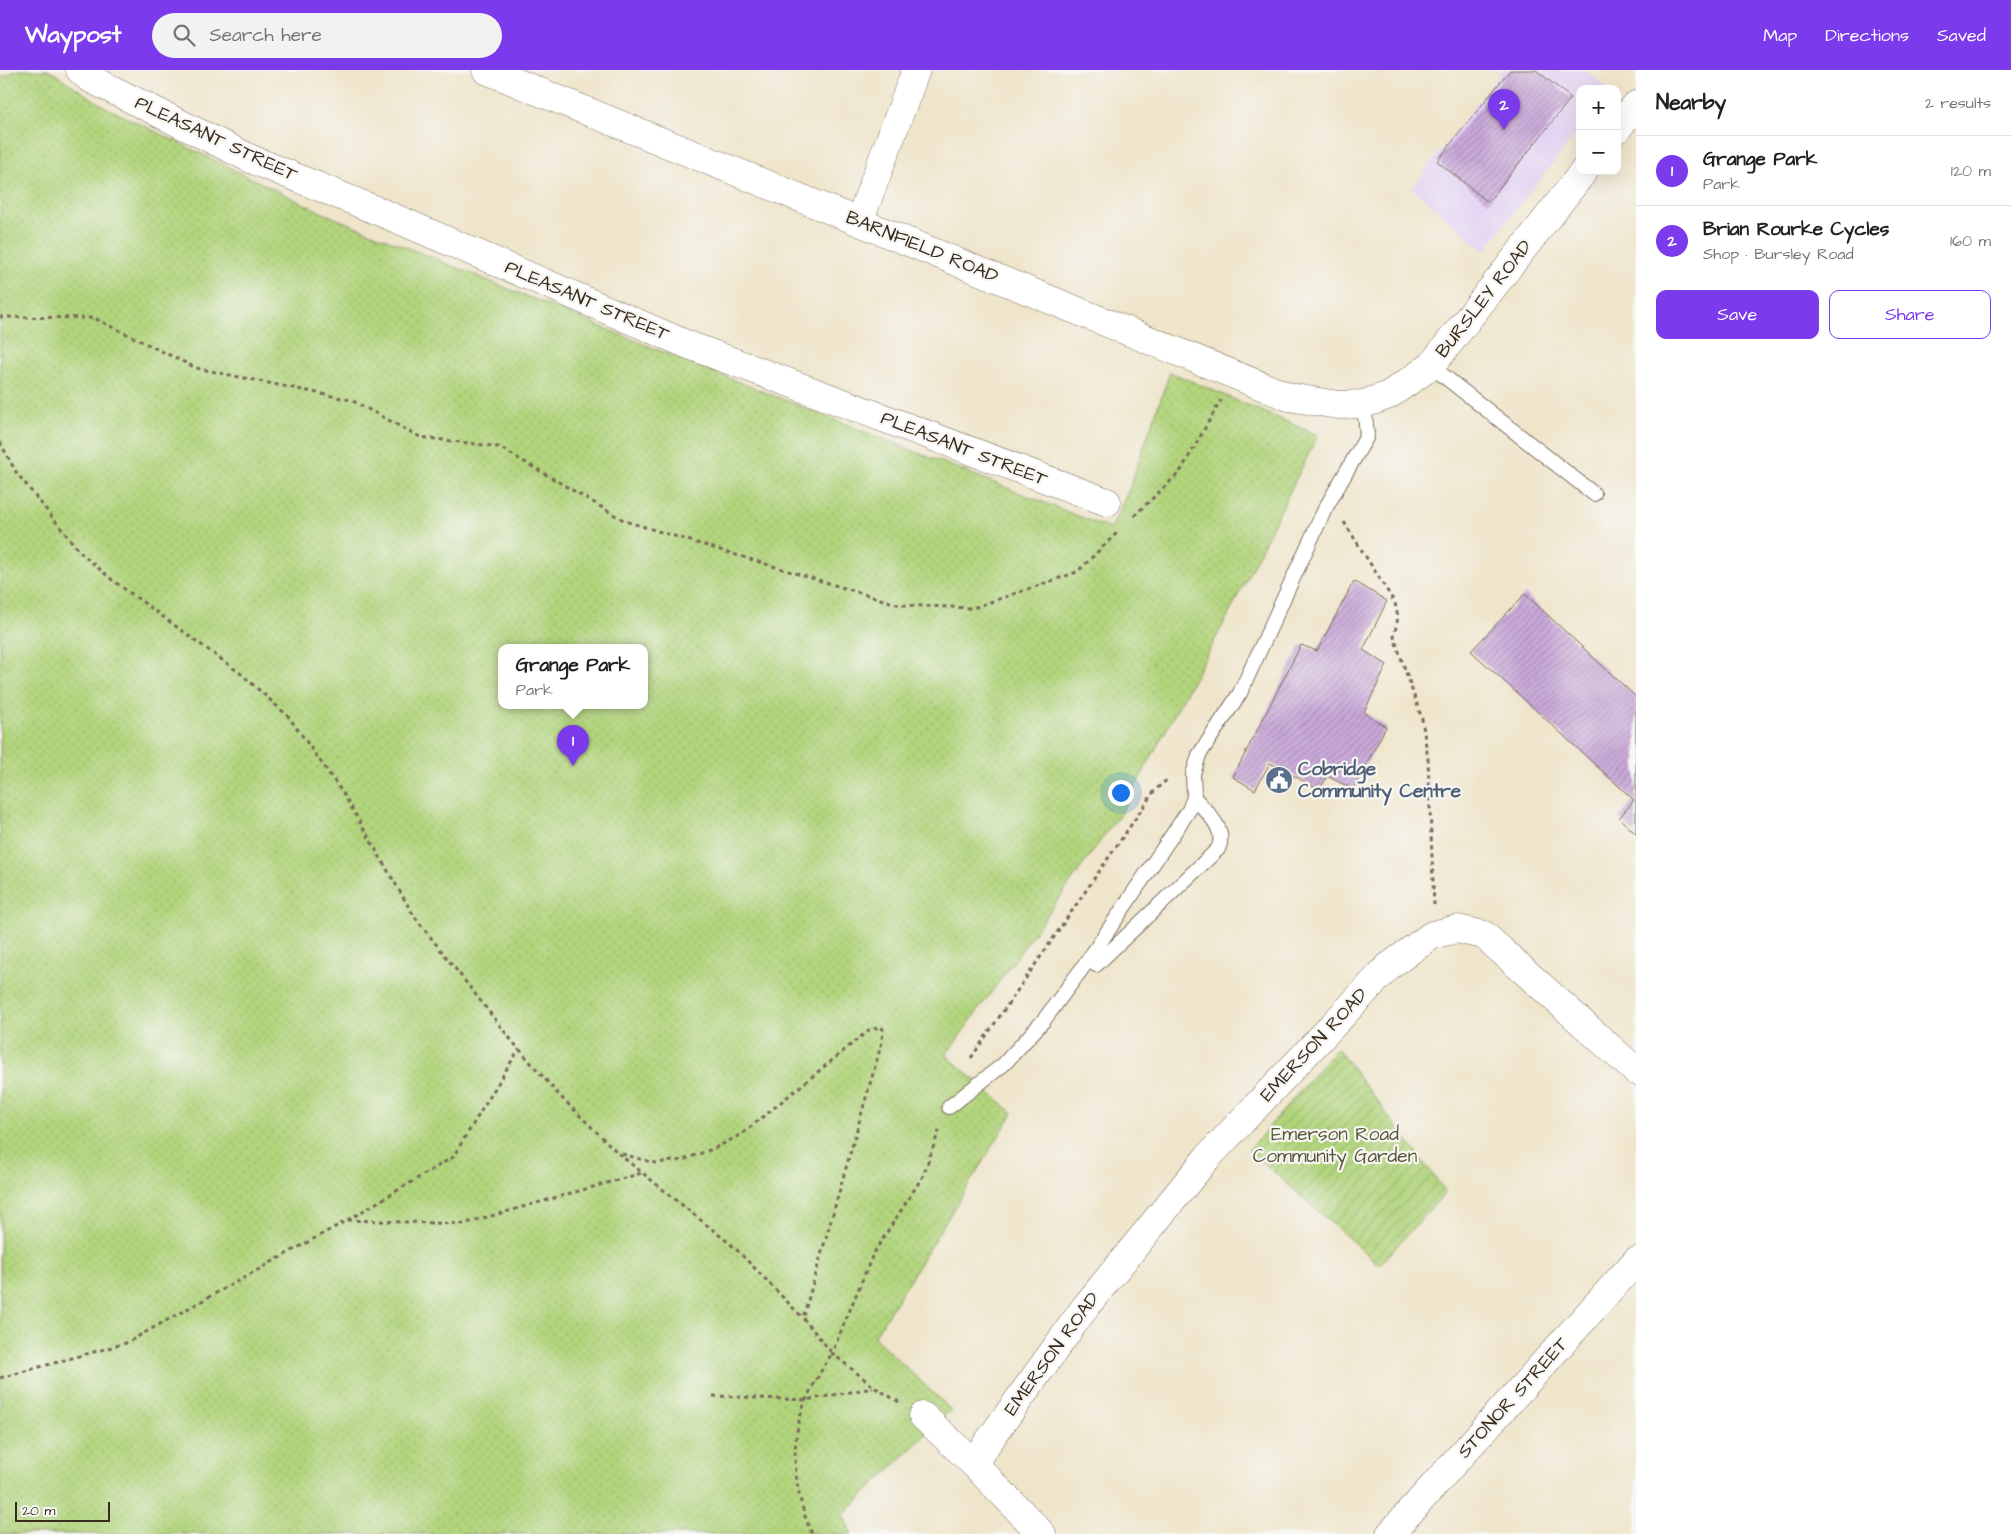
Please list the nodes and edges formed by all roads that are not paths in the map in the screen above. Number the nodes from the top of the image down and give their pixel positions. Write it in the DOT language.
graph roads {
  1 [pos="80,70"];
  2 [pos="486,70"];
  3 [pos="916,70"];
  4 [pos="1636,105"];
  5 [pos="1621,124"];
  6 [pos="1581,175"];
  7 [pos="858,222"];
  8 [pos="1431,366"];
  9 [pos="1364,404"];
  10 [pos="1594,494"];
  11 [pos="1107,502"];
  12 [pos="1194,797"];
  13 [pos="1089,959"];
  14 [pos="1636,1071"];
  15 [pos="949,1107"];
  16 [pos="1636,1261"];
  17 [pos="923,1416"];
  18 [pos="973,1463"];
  19 [pos="1042,1534"];
  20 [pos="1390,1534"];
  1 -- 11 [label="street, PLEASANT STREET"];
  2 -- 7 [label="street, BARNFIELD ROAD"];
  3 -- 7 [label="street"];
  4 -- 5 [label="street"];
  6 -- 8 [label="street, BURSLEY ROAD"];
  7 -- 9 [label="street, BARNFIELD ROAD"];
  8 -- 9 [label="street, BURSLEY ROAD"];
  8 -- 10 [label="lane"];
  9 -- 12 [label="lane"];
  12 -- 13 [label="lane"];
  12 -- 13 [label="lane"];
  13 -- 15 [label="lane"];
  14 -- 18 [label="street, EMERSON ROAD"];
  16 -- 20 [label="street, STONOR STREET"];
  17 -- 18 [label="street"];
  18 -- 19 [label="street"];
}
